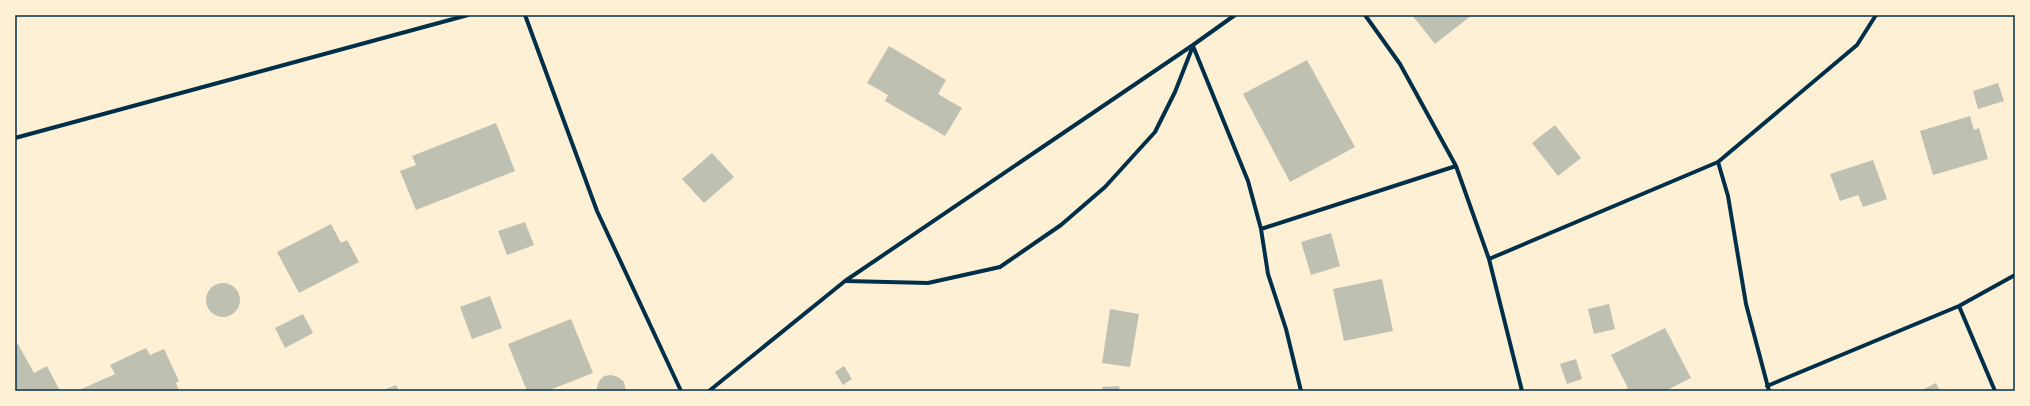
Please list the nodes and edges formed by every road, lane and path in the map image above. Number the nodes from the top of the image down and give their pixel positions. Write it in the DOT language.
graph roads {
  1 [pos="468,15"];
  2 [pos="525,15"];
  3 [pos="1235,15"];
  4 [pos="1365,15"];
  5 [pos="1876,15"];
  6 [pos="1193,45"];
  7 [pos="15,138"];
  8 [pos="1718,162"];
  9 [pos="1456,166"];
  10 [pos="1261,229"];
  11 [pos="1489,259"];
  12 [pos="2015,275"];
  13 [pos="845,280"];
  14 [pos="1959,306"];
  15 [pos="1767,386"];
  16 [pos="681,391"];
  17 [pos="709,391"];
  18 [pos="1301,391"];
  19 [pos="1522,391"];
  20 [pos="1769,391"];
  21 [pos="1995,391"];
  1 -- 7 [label="street"];
  2 -- 16 [label="street"];
  3 -- 6 [label="street"];
  4 -- 9 [label="street"];
  5 -- 8 [label="street"];
  6 -- 10 [label="street"];
  6 -- 13 [label="street"];
  6 -- 13 [label="street"];
  8 -- 11 [label="street"];
  8 -- 15 [label="street"];
  9 -- 10 [label="street"];
  9 -- 11 [label="street"];
  10 -- 18 [label="street"];
  11 -- 19 [label="street"];
  12 -- 14 [label="street"];
  13 -- 17 [label="street"];
  14 -- 15 [label="street"];
  14 -- 21 [label="street"];
  15 -- 20 [label="street"];
}
